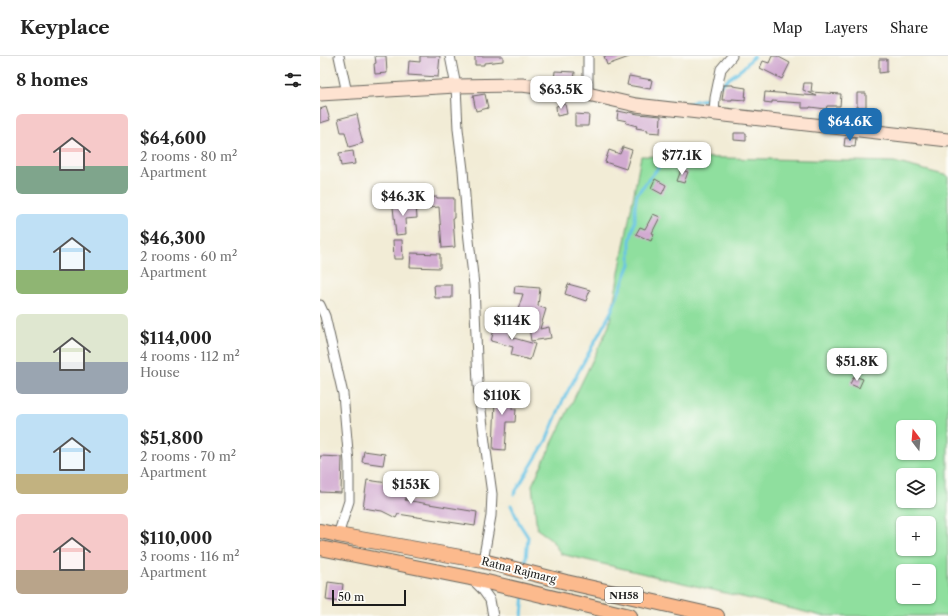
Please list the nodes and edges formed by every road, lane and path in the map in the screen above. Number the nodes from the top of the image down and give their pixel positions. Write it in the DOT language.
graph roads {
  1 [pos="339,56"];
  2 [pos="450,56"];
  3 [pos="588,56"];
  4 [pos="732,56"];
  5 [pos="456,86"];
  6 [pos="347,93"];
  7 [pos="320,94"];
  8 [pos="588,94"];
  9 [pos="714,114"];
  10 [pos="948,140"];
  11 [pos="320,305"];
  12 [pos="320,531"];
  13 [pos="338,535"];
  14 [pos="320,548"];
  15 [pos="486,561"];
  16 [pos="470,578"];
  17 [pos="494,616"];
  18 [pos="630,616"];
  19 [pos="718,616"];
  1 -- 6 [label="street"];
  2 -- 5 [label="street"];
  3 -- 8 [label="street"];
  4 -- 9 [label="street"];
  5 -- 6 [label="main road"];
  5 -- 8 [label="main road"];
  5 -- 15 [label="street"];
  6 -- 7 [label="main road"];
  8 -- 9 [label="main road"];
  9 -- 10 [label="main road"];
  11 -- 13 [label="street"];
  12 -- 13 [label="main road, Ratna Rajmarg / NH58"];
  13 -- 15 [label="main road, Ratna Rajmarg / NH58"];
  14 -- 16 [label="main road, Ratna Rajmarg / NH58"];
  15 -- 19 [label="main road, Ratna Rajmarg / NH58"];
  16 -- 17 [label="street"];
  16 -- 18 [label="main road, Ratna Rajmarg / NH58"];
}
